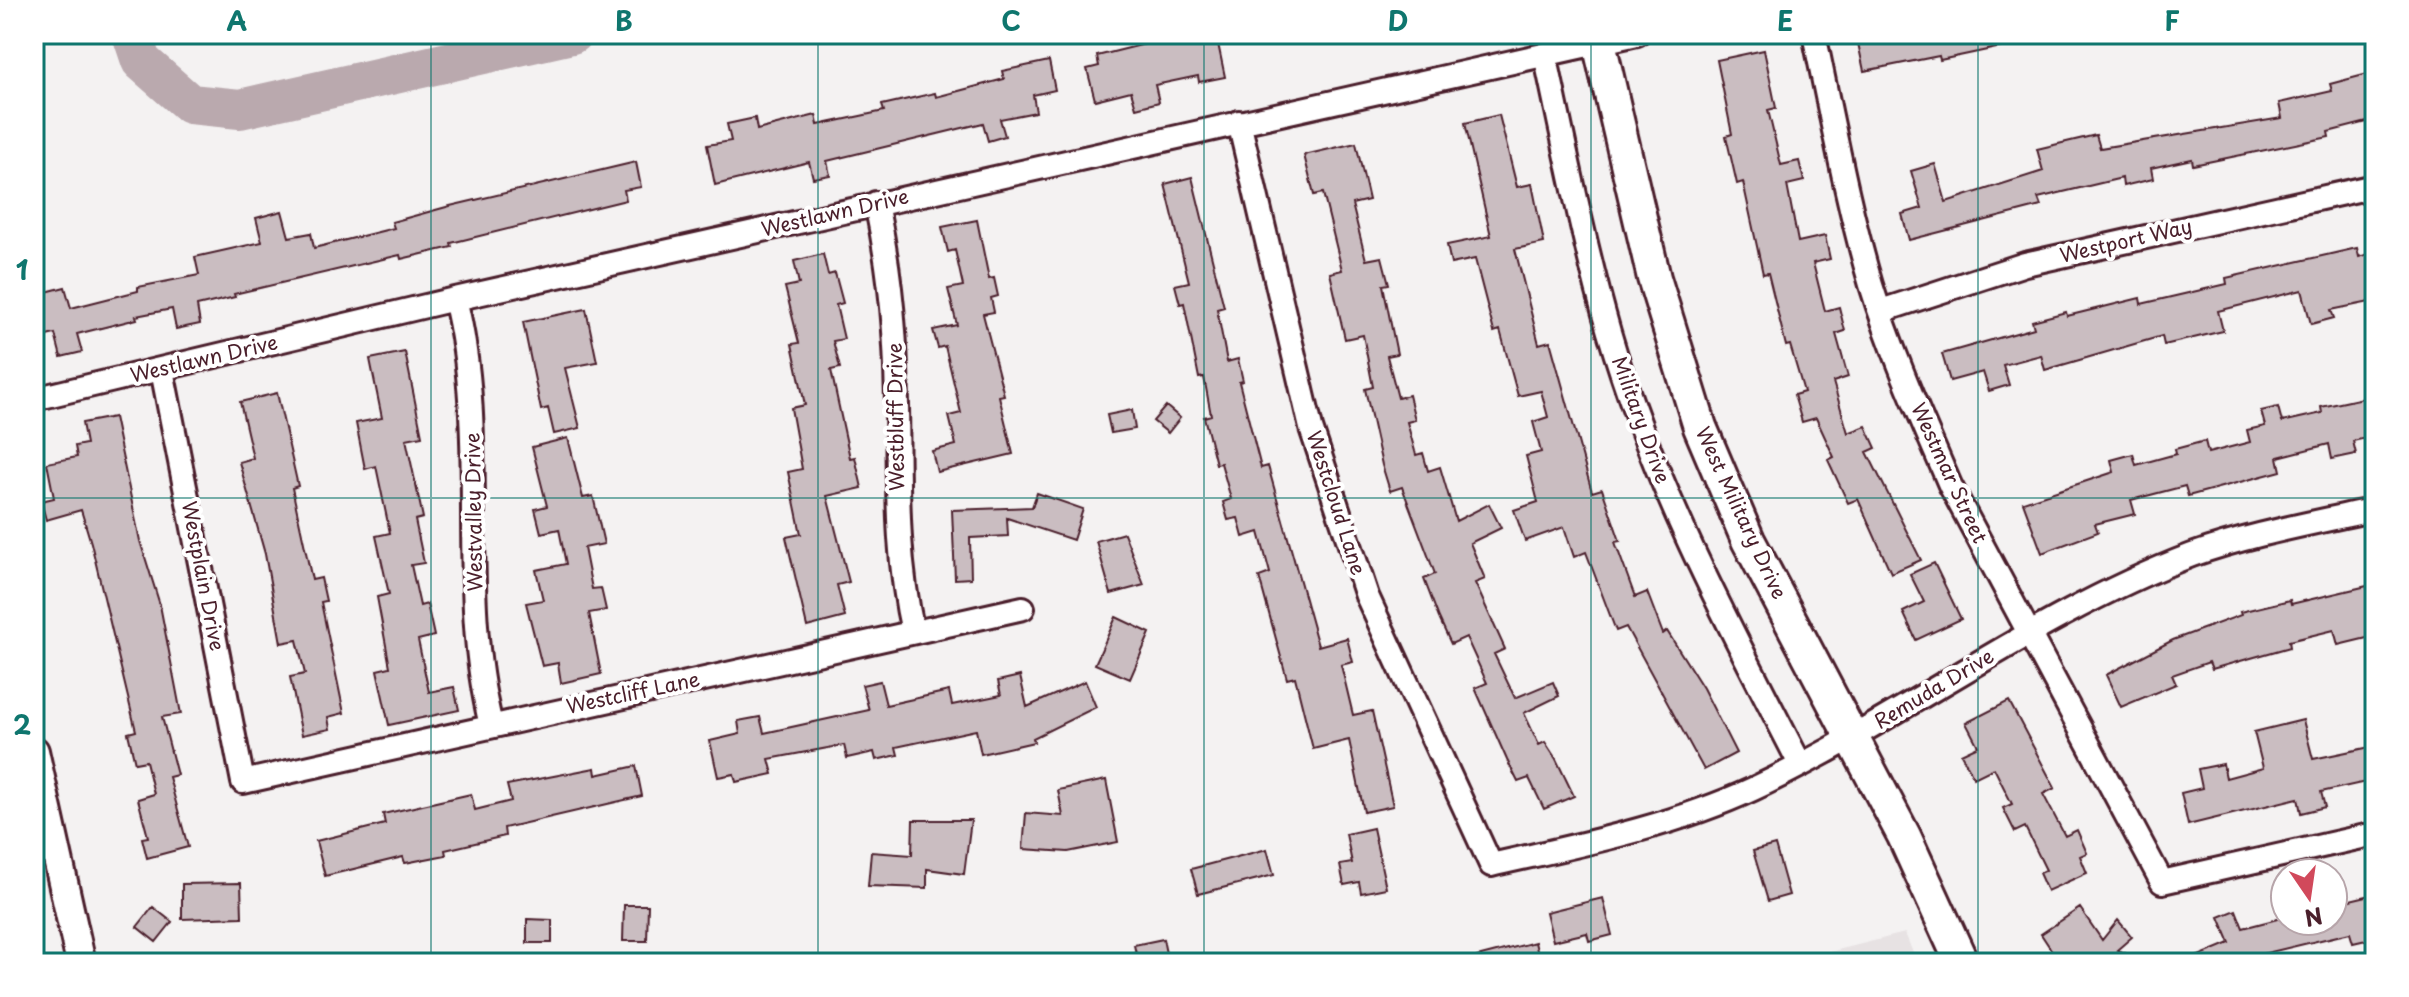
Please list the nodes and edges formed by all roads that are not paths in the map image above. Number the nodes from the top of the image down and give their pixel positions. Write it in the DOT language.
graph roads {
  1 [pos="1637,34"];
  2 [pos="1814,34"];
  3 [pos="1598,38"];
  4 [pos="1545,54"];
  5 [pos="1239,122"];
  6 [pos="2375,186"];
  7 [pos="876,203"];
  8 [pos="455,299"];
  9 [pos="1881,311"];
  10 [pos="162,370"];
  11 [pos="34,399"];
  12 [pos="2375,509"];
  13 [pos="1023,608"];
  14 [pos="913,632"];
  15 [pos="2029,632"];
  16 [pos="491,725"];
  17 [pos="1853,738"];
  18 [pos="34,751"];
  19 [pos="1800,764"];
  20 [pos="243,782"];
  21 [pos="2375,834"];
  22 [pos="1491,865"];
  23 [pos="81,963"];
  24 [pos="1962,963"];
  1 -- 3 [label="street, Westlawn Drive"];
  2 -- 9 [label="street, Westmar Street"];
  3 -- 4 [label="street, Westlawn Drive"];
  3 -- 17 [label="main road, West Military Drive"];
  4 -- 5 [label="street, Westlawn Drive"];
  4 -- 19 [label="street, Military Drive"];
  5 -- 7 [label="street, Westlawn Drive"];
  5 -- 22 [label="street, Westcloud Lane"];
  6 -- 9 [label="street, Westport Way"];
  7 -- 8 [label="street, Westlawn Drive"];
  7 -- 14 [label="street, Westbluff Drive"];
  8 -- 10 [label="street, Westlawn Drive"];
  8 -- 16 [label="street, Westvalley Drive"];
  9 -- 15 [label="street, Westmar Street"];
  10 -- 11 [label="street, Westlawn Drive"];
  10 -- 20 [label="street, Westplain Drive"];
  12 -- 15 [label="street, Remuda Drive"];
  13 -- 14 [label="street, Westcliff Lane"];
  14 -- 16 [label="street, Westcliff Lane"];
  15 -- 17 [label="street, Remuda Drive"];
  15 -- 21 [label="street, Westmar Street"];
  16 -- 20 [label="street, Westcliff Lane"];
  17 -- 19 [label="street, Remuda Drive"];
  17 -- 24 [label="main road, West Military Drive"];
  18 -- 23 [label="street"];
  19 -- 22 [label="street, Remuda Drive"];
}
